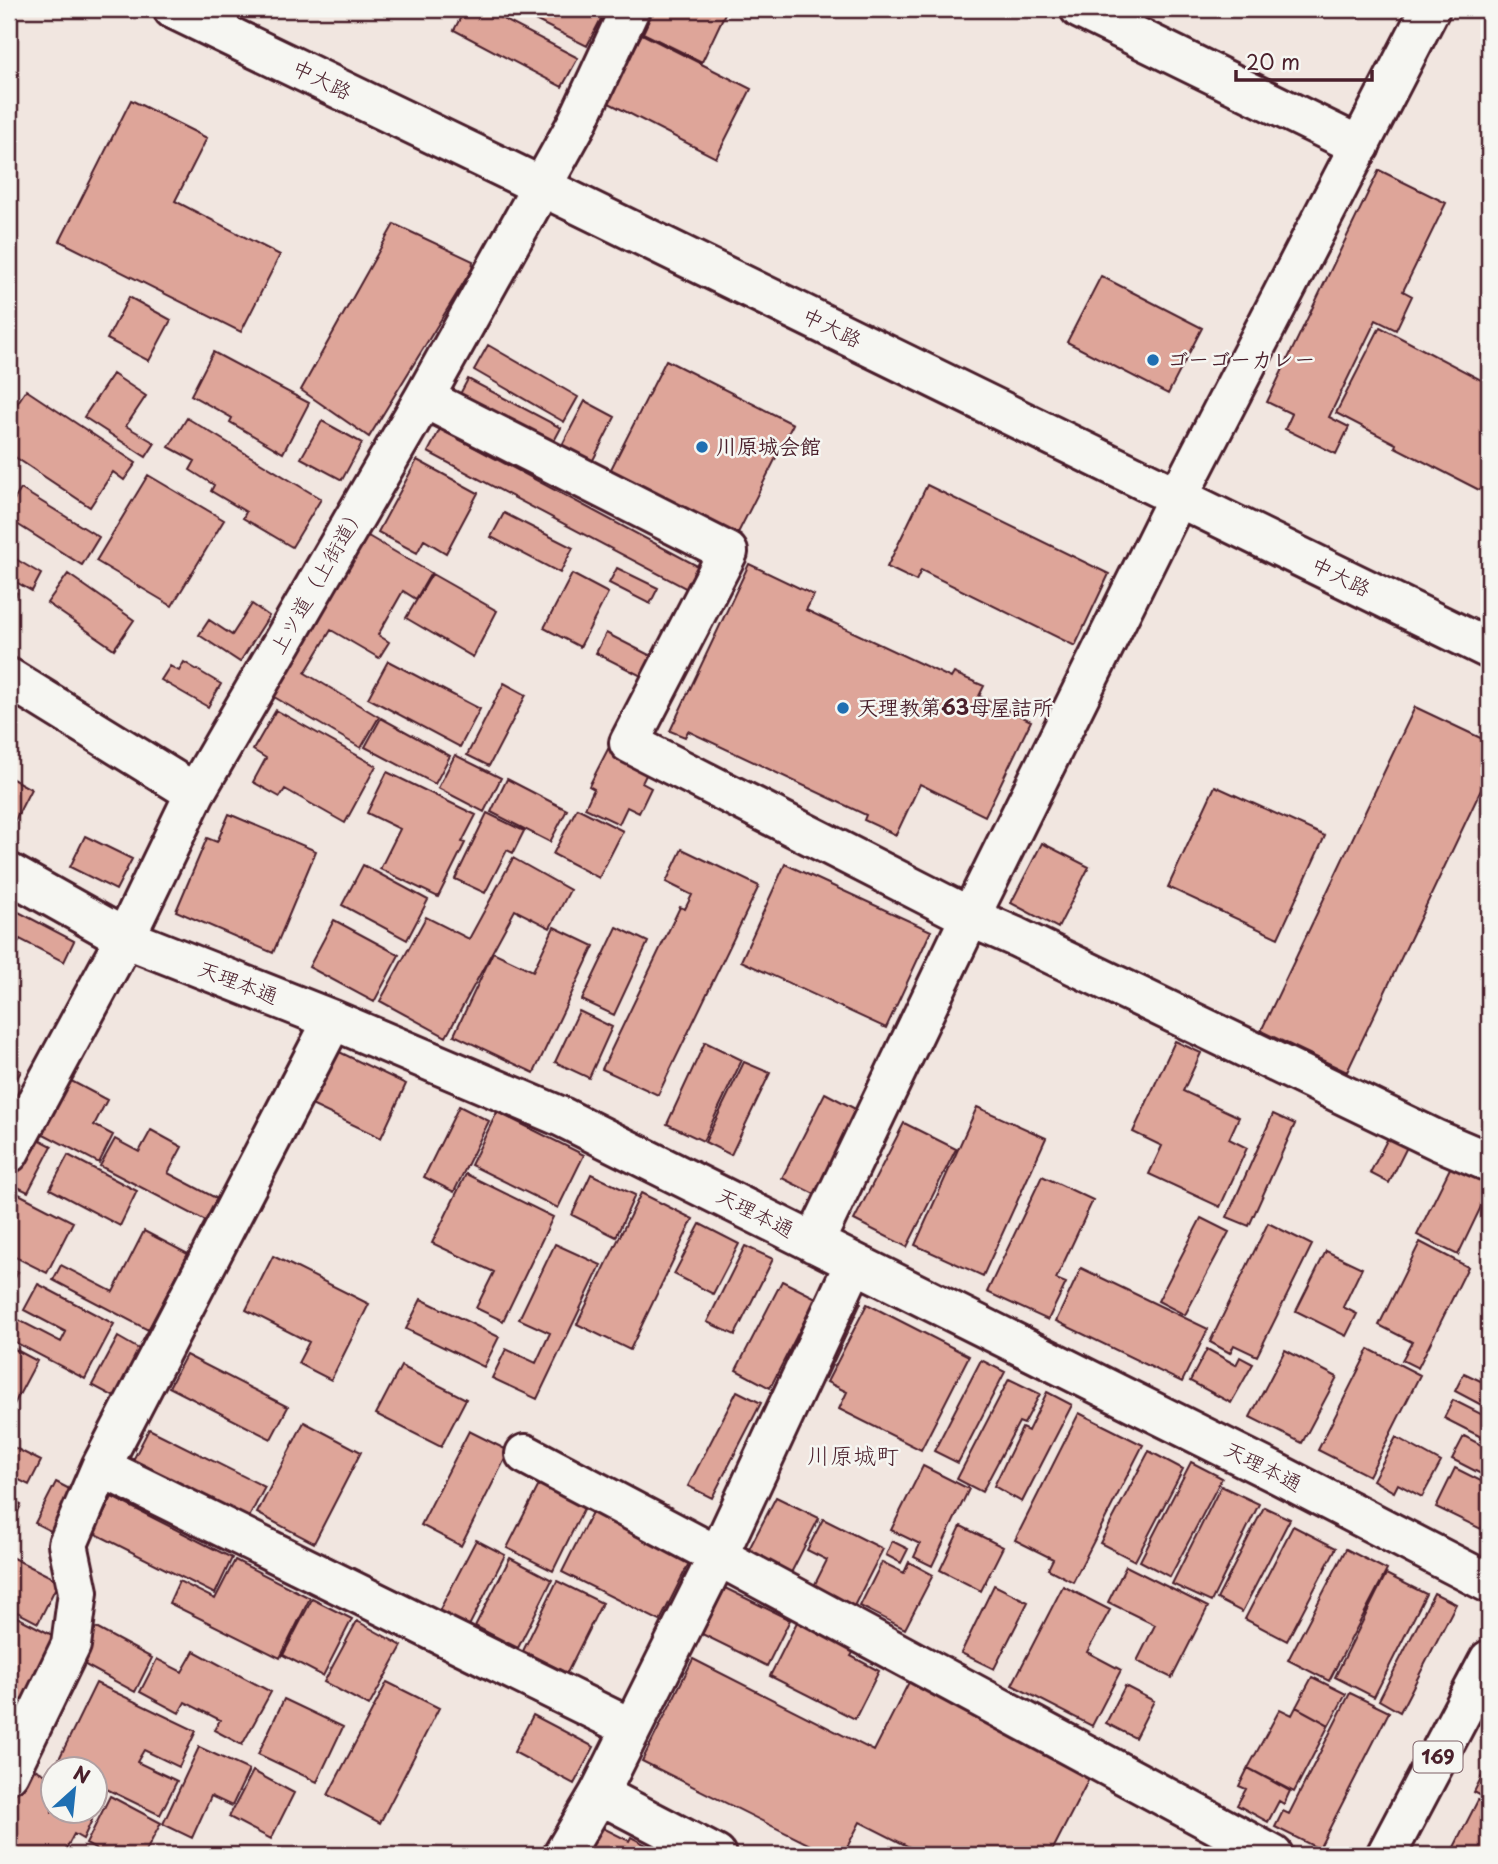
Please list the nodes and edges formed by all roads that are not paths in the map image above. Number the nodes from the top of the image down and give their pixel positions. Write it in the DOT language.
graph roads {
  1 [pos="173,9"];
  2 [pos="630,9"];
  3 [pos="1080,9"];
  4 [pos="1430,9"];
  5 [pos="1360,146"];
  6 [pos="542,187"];
  7 [pos="424,398"];
  8 [pos="1178,497"];
  9 [pos="1489,649"];
  10 [pos="9,678"];
  11 [pos="195,793"];
  12 [pos="9,873"];
  13 [pos="970,917"];
  14 [pos="125,938"];
  15 [pos="333,1020"];
  16 [pos="9,1153"];
  17 [pos="1489,1161"];
  18 [pos="814,1243"];
  19 [pos="854,1264"];
  20 [pos="525,1454"];
  21 [pos="101,1467"];
  22 [pos="718,1556"];
  23 [pos="1489,1583"];
  24 [pos="1489,1660"];
  25 [pos="631,1728"];
  26 [pos="9,1773"];
  27 [pos="599,1794"];
  28 [pos="563,1855"];
  29 [pos="716,1855"];
  30 [pos="1273,1855"];
  31 [pos="1386,1855"];
  1 -- 6 [label="main road, 中大路"];
  2 -- 6 [label="main road, 上ツ道（上街道）"];
  3 -- 5 [label="main road"];
  4 -- 5 [label="main road"];
  5 -- 8 [label="main road"];
  6 -- 7 [label="main road, 上ツ道（上街道）"];
  6 -- 8 [label="main road, 中大路"];
  7 -- 11 [label="main road, 上ツ道（上街道）"];
  7 -- 13 [label="main road"];
  8 -- 9 [label="main road, 中大路"];
  8 -- 13 [label="main road"];
  10 -- 11 [label="main road"];
  11 -- 14 [label="main road, 上ツ道（上街道）"];
  12 -- 14 [label="main road, 天理本通"];
  13 -- 17 [label="main road"];
  13 -- 18 [label="main road"];
  14 -- 15 [label="main road, 天理本通"];
  14 -- 16 [label="main road, 上ツ道（上街道）"];
  15 -- 18 [label="main road, 天理本通"];
  15 -- 21 [label="main road"];
  18 -- 19 [label="main road, 天理本通"];
  19 -- 22 [label="main road"];
  19 -- 23 [label="main road, 天理本通"];
  20 -- 22 [label="main road"];
  21 -- 25 [label="main road"];
  21 -- 26 [label="main road"];
  22 -- 25 [label="main road"];
  22 -- 30 [label="main road"];
  24 -- 31 [label="main road, 169"];
  25 -- 27 [label="main road"];
  27 -- 28 [label="main road"];
  27 -- 29 [label="main road"];
}
